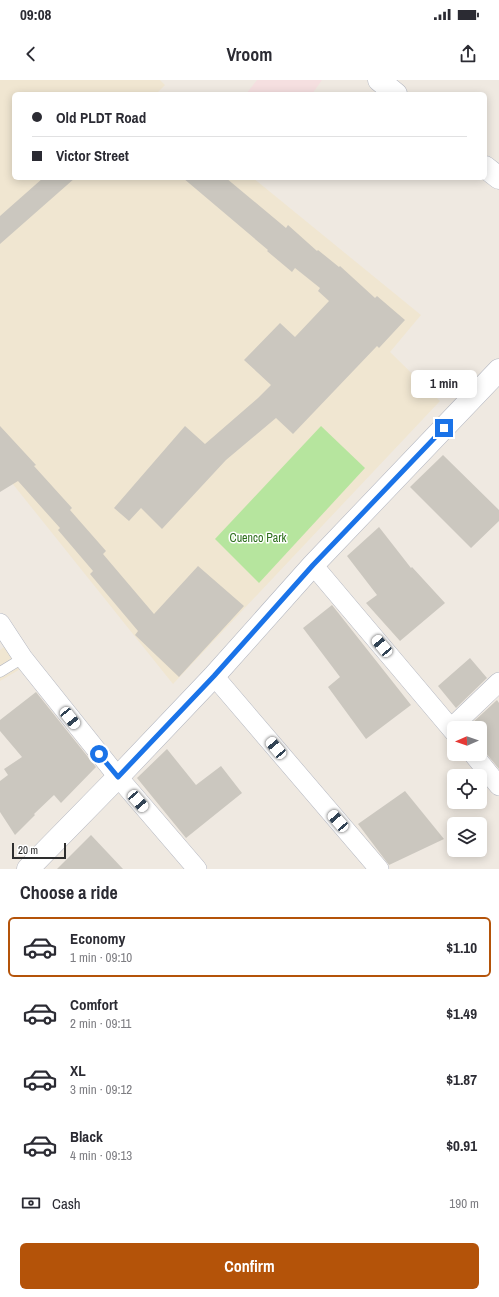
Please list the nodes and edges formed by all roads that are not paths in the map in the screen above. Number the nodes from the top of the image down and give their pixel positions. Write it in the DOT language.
graph roads {
  1 [pos="379,80"];
  2 [pos="394,92"];
  3 [pos="487,169"];
  4 [pos="499,178"];
  5 [pos="499,370"];
  6 [pos="313,565"];
  7 [pos="0,623"];
  8 [pos="23,658"];
  9 [pos="0,672"];
  10 [pos="214,676"];
  11 [pos="499,682"];
  12 [pos="461,721"];
  13 [pos="447,724"];
  14 [pos="479,761"];
  15 [pos="118,777"];
  16 [pos="499,786"];
  17 [pos="28,869"];
  18 [pos="197,869"];
  19 [pos="379,869"];
  1 -- 2 [label="street"];
  3 -- 4 [label="street"];
  5 -- 6 [label="street"];
  6 -- 10 [label="street"];
  6 -- 13 [label="street"];
  7 -- 8 [label="street"];
  8 -- 9 [label="lane"];
  8 -- 15 [label="street"];
  10 -- 15 [label="street"];
  10 -- 19 [label="street"];
  11 -- 12 [label="street"];
  14 -- 16 [label="street"];
  15 -- 17 [label="street"];
  15 -- 18 [label="street"];
}
